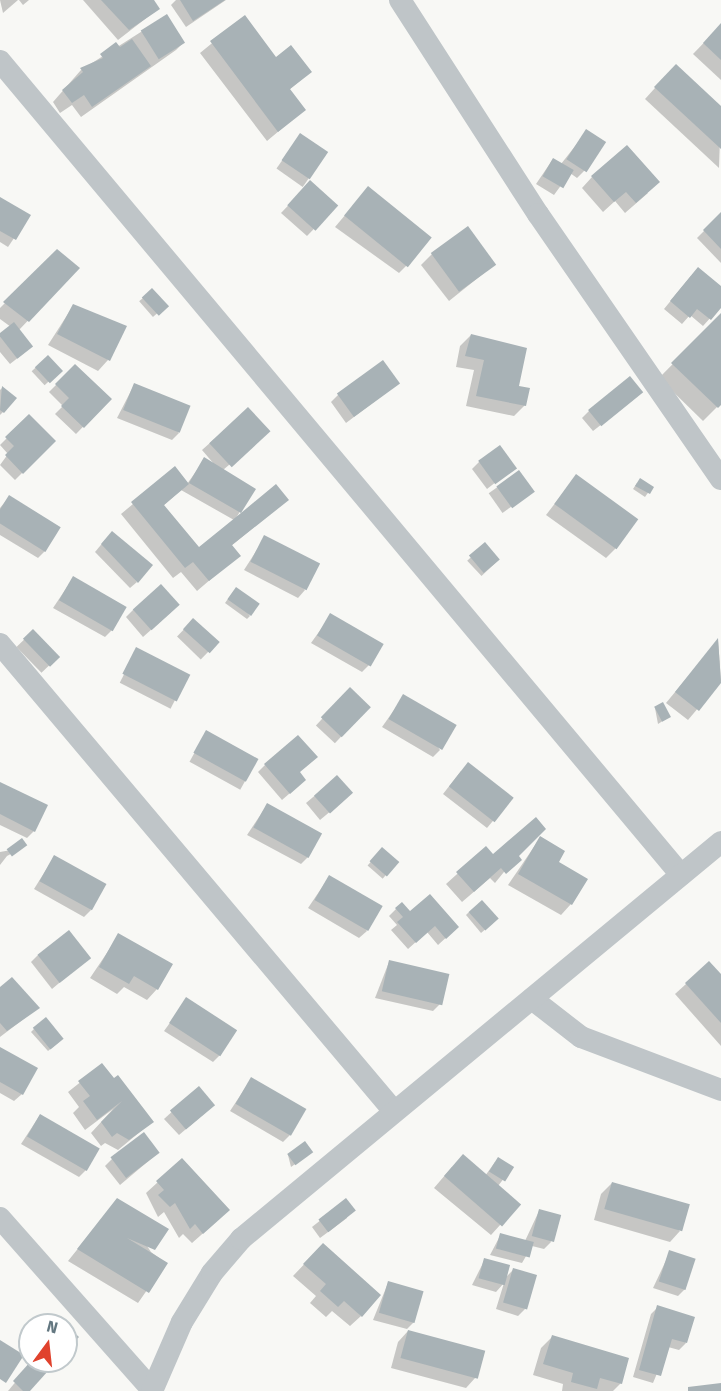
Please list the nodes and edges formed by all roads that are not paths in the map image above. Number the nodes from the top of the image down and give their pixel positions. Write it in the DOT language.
graph roads {
  1 [pos="400,0"];
  2 [pos="0,61"];
  3 [pos="721,479"];
  4 [pos="0,644"];
  5 [pos="721,842"];
  6 [pos="681,876"];
  7 [pos="532,999"];
  8 [pos="721,1090"];
  9 [pos="393,1110"];
  10 [pos="0,1218"];
  11 [pos="152,1391"];
  1 -- 3 [label="street"];
  2 -- 6 [label="street"];
  4 -- 9 [label="street"];
  5 -- 6 [label="street"];
  6 -- 7 [label="street"];
  7 -- 8 [label="street"];
  7 -- 9 [label="street"];
  9 -- 11 [label="street"];
  10 -- 11 [label="street"];
}
